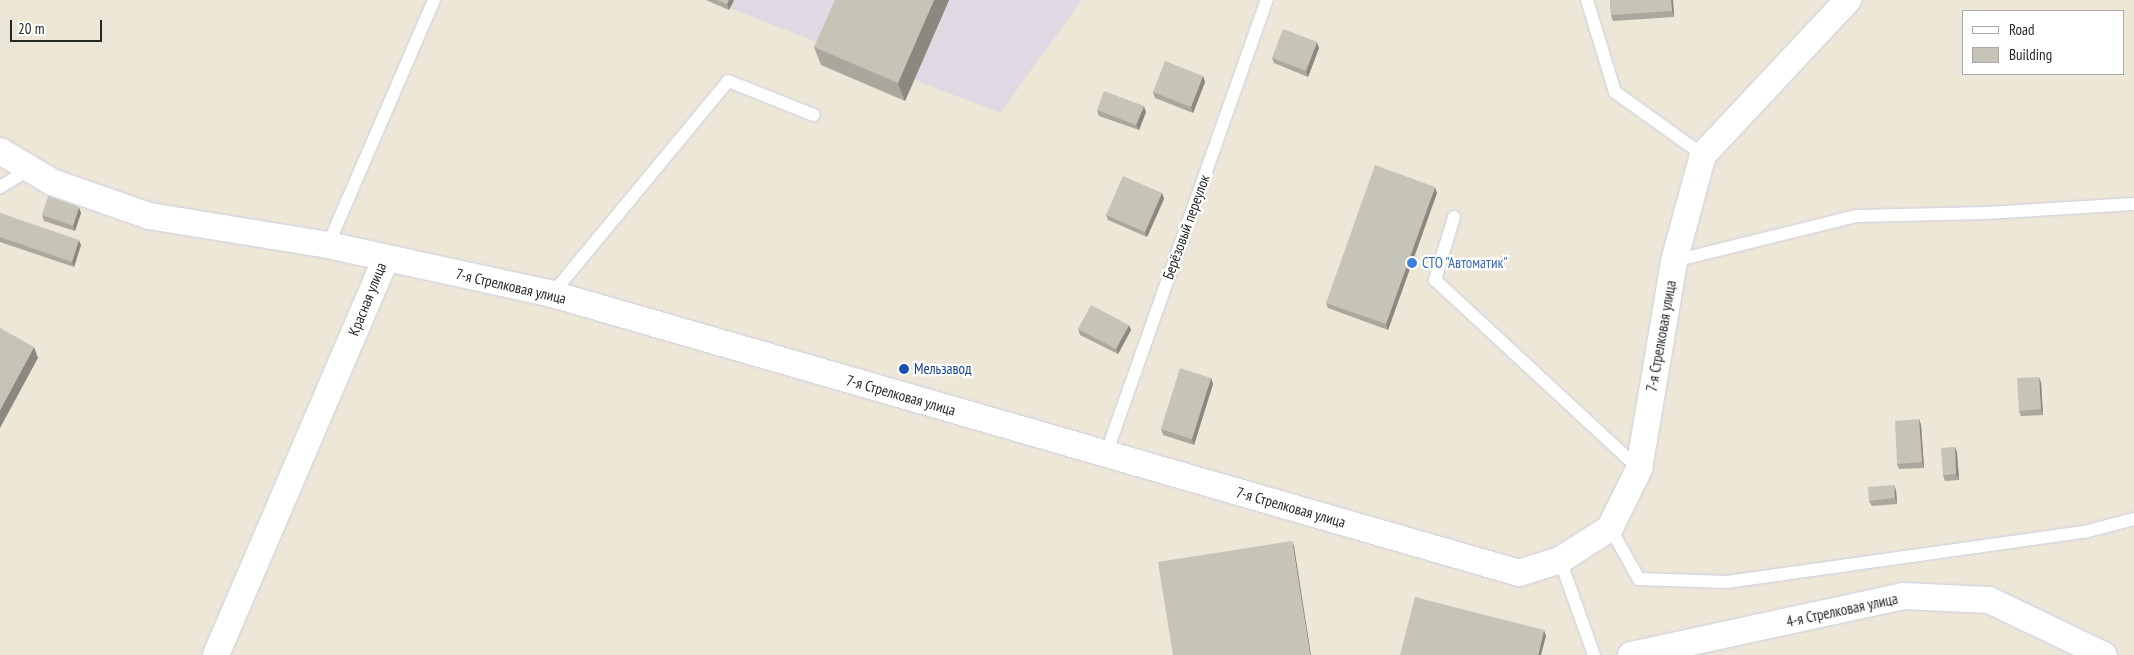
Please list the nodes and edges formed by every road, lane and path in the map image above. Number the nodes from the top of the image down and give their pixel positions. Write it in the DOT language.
graph roads {
  1 [pos="434,0"];
  2 [pos="1267,0"];
  3 [pos="1587,0"];
  4 [pos="1848,0"];
  5 [pos="814,115"];
  6 [pos="0,152"];
  7 [pos="1703,155"];
  8 [pos="30,169"];
  9 [pos="0,186"];
  10 [pos="2134,204"];
  11 [pos="1454,217"];
  12 [pos="328,244"];
  13 [pos="386,258"];
  14 [pos="1674,261"];
  15 [pos="552,294"];
  16 [pos="1106,454"];
  17 [pos="1639,469"];
  18 [pos="2134,519"];
  19 [pos="1610,528"];
  20 [pos="1560,560"];
  21 [pos="216,655"];
  22 [pos="1594,655"];
  23 [pos="1631,655"];
  24 [pos="2104,655"];
  1 -- 12 [label="lane"];
  2 -- 16 [label="lane, Берёзовый переулок"];
  3 -- 7 [label="lane"];
  4 -- 7 [label="street, 7-я Стрелковая улица"];
  5 -- 15 [label="lane"];
  6 -- 8 [label="street, Красная улица"];
  7 -- 14 [label="street, 7-я Стрелковая улица"];
  8 -- 9 [label="lane"];
  8 -- 12 [label="street, Красная улица"];
  10 -- 14 [label="lane"];
  11 -- 17 [label="lane"];
  12 -- 13 [label="street, Красная улица"];
  13 -- 15 [label="street, 7-я Стрелковая улица"];
  13 -- 21 [label="street, Красная улица"];
  14 -- 17 [label="street, 7-я Стрелковая улица"];
  15 -- 16 [label="street, 7-я Стрелковая улица"];
  16 -- 20 [label="street, 7-я Стрелковая улица"];
  17 -- 19 [label="street, 7-я Стрелковая улица"];
  18 -- 19 [label="lane"];
  19 -- 20 [label="street, 7-я Стрелковая улица"];
  20 -- 22 [label="lane"];
  23 -- 24 [label="street, 4-я Стрелковая улица"];
}
